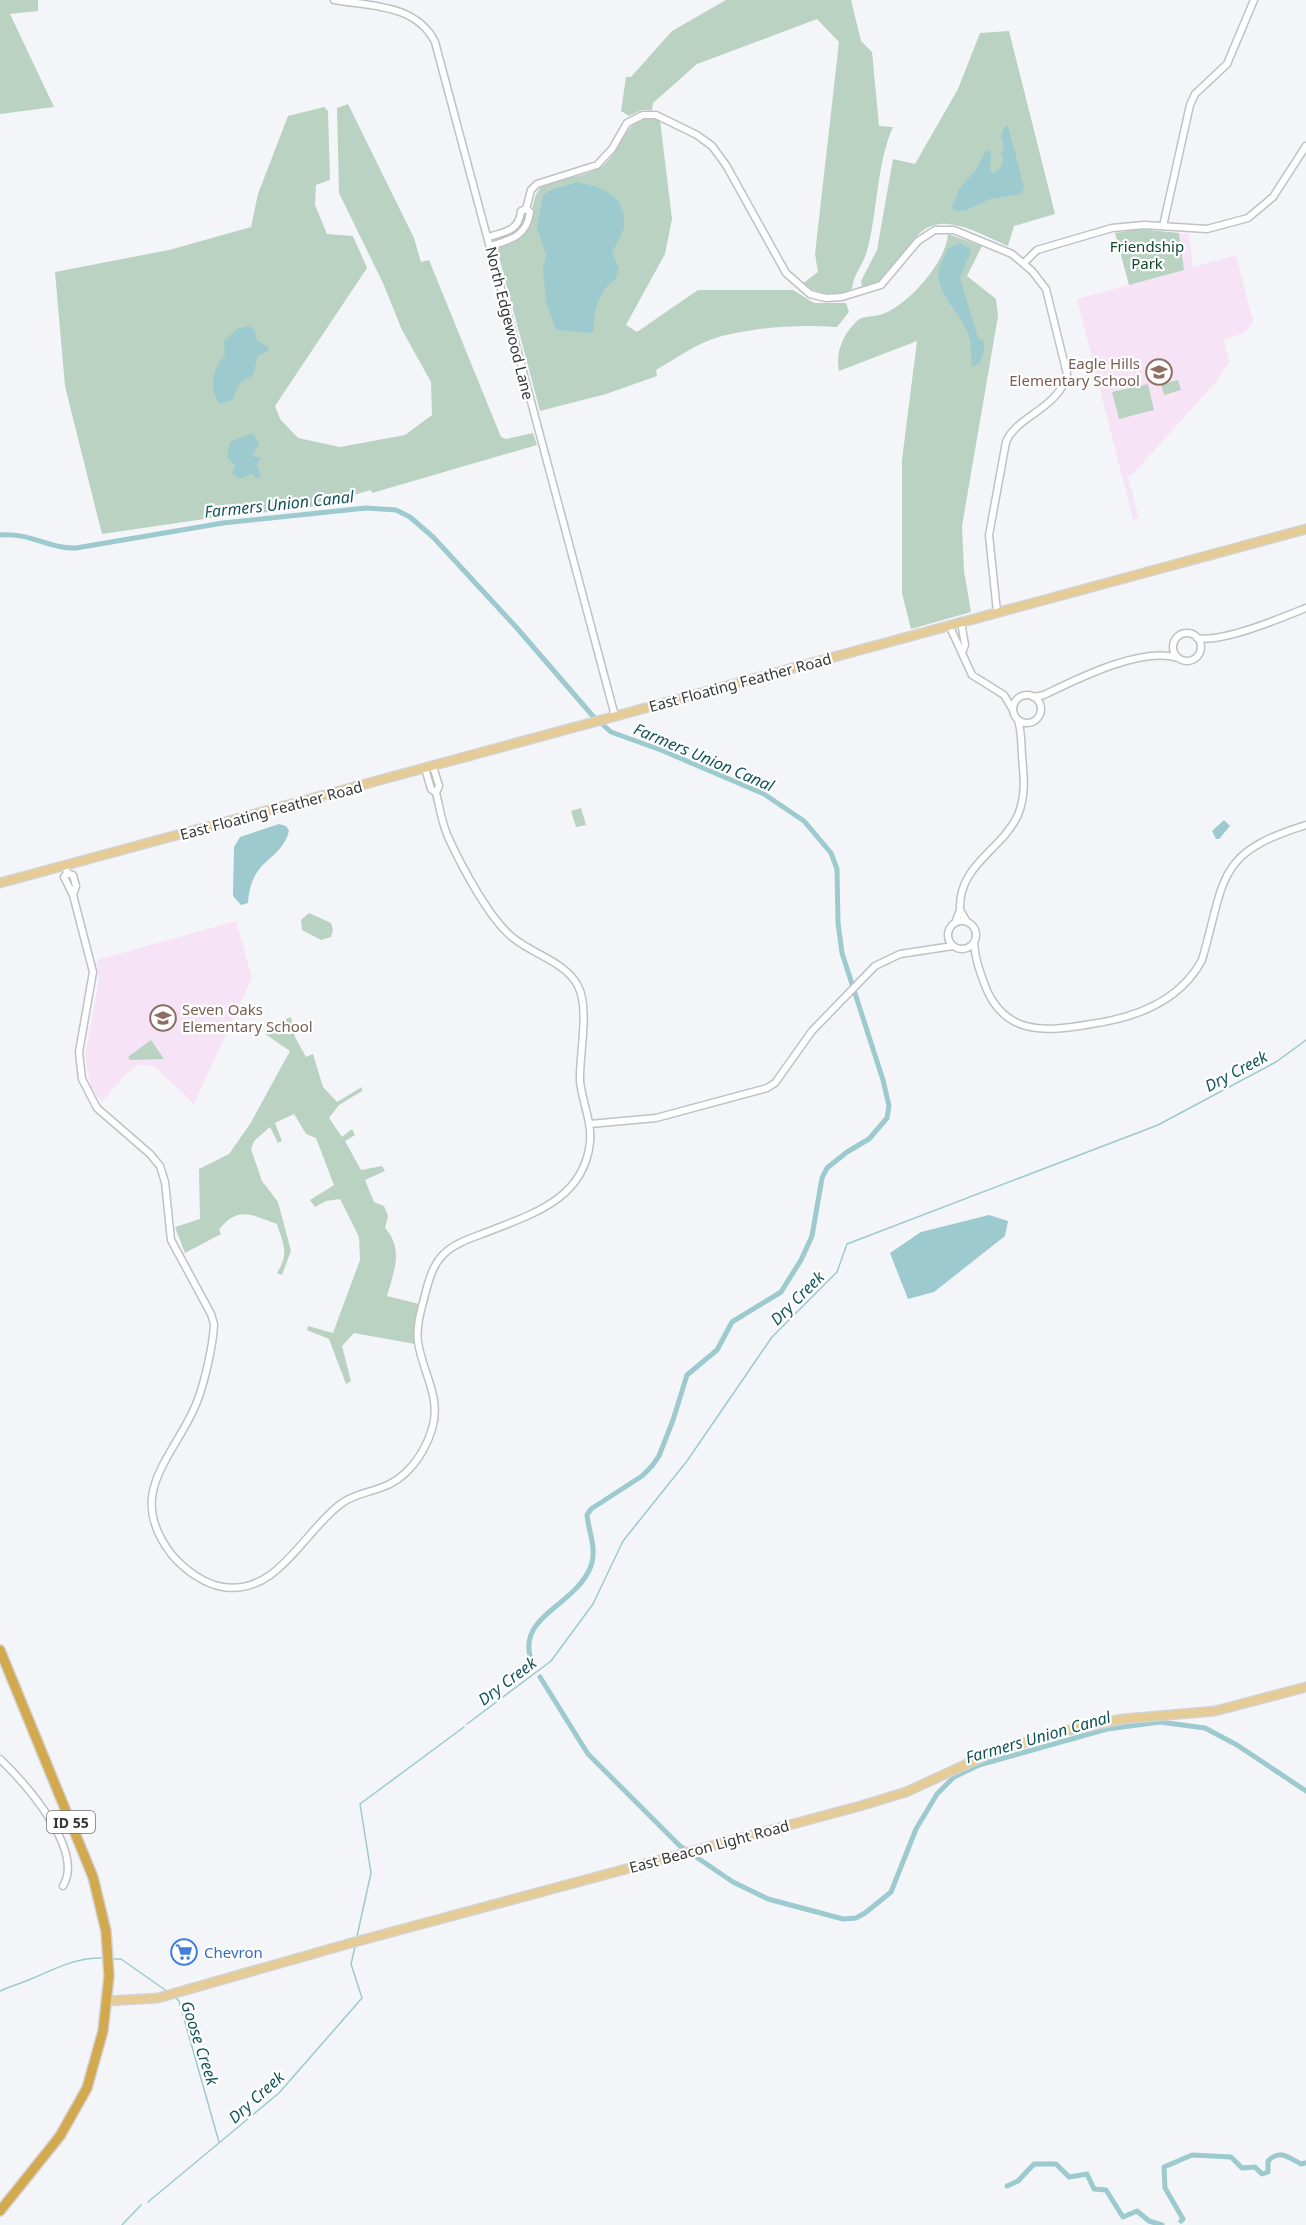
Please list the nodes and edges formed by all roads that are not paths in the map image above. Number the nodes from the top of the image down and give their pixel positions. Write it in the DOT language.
graph roads {
  1 [pos="334,0"];
  2 [pos="1254,0"];
  3 [pos="1306,146"];
  4 [pos="526,209"];
  5 [pos="1163,226"];
  6 [pos="488,237"];
  7 [pos="490,246"];
  8 [pos="1024,262"];
  9 [pos="1306,529"];
  10 [pos="1306,608"];
  11 [pos="997,612"];
  12 [pos="961,622"];
  13 [pos="949,625"];
  14 [pos="1197,638"];
  15 [pos="1210,640"];
  16 [pos="1174,642"];
  17 [pos="1201,650"];
  18 [pos="962,653"];
  19 [pos="1163,653"];
  20 [pos="1179,658"];
  21 [pos="1052,691"];
  22 [pos="1004,695"];
  23 [pos="1022,696"];
  24 [pos="1033,697"];
  25 [pos="1041,708"];
  26 [pos="1013,710"];
  27 [pos="613,717"];
  28 [pos="1018,720"];
  29 [pos="1032,722"];
  30 [pos="1023,735"];
  31 [pos="429,767"];
  32 [pos="1306,825"];
  33 [pos="66,869"];
  34 [pos="0,883"];
  35 [pos="960,910"];
  36 [pos="967,922"];
  37 [pos="955,923"];
  38 [pos="948,934"];
  39 [pos="974,943"];
  40 [pos="941,946"];
  41 [pos="953,946"];
  42 [pos="961,950"];
  43 [pos="975,956"];
  44 [pos="590,1124"];
  45 [pos="0,1650"];
  46 [pos="1306,1687"];
  47 [pos="0,1759"];
  48 [pos="63,1886"];
  49 [pos="108,2001"];
  50 [pos="0,2211"];
  1 -- 6 [label="street, North Edgewood Lane"];
  2 -- 5 [label="street"];
  3 -- 5 [label="street"];
  4 -- 6 [label="street"];
  4 -- 7 [label="street"];
  4 -- 8 [label="street"];
  5 -- 8 [label="street"];
  6 -- 7 [label="street, North Edgewood Lane"];
  7 -- 27 [label="street, North Edgewood Lane"];
  8 -- 11 [label="street"];
  9 -- 11 [label="main road, East Floating Feather Road"];
  10 -- 15 [label="street"];
  11 -- 12 [label="main road, East Floating Feather Road"];
  12 -- 13 [label="main road, East Floating Feather Road"];
  12 -- 18 [label="street"];
  13 -- 18 [label="street"];
  13 -- 27 [label="main road, East Floating Feather Road"];
  14 -- 15 [label="street"];
  14 -- 16 [label="street"];
  14 -- 17 [label="street"];
  15 -- 17 [label="street"];
  16 -- 19 [label="street"];
  16 -- 20 [label="street"];
  17 -- 20 [label="street"];
  18 -- 22 [label="street"];
  19 -- 20 [label="street"];
  19 -- 21 [label="street"];
  21 -- 24 [label="street"];
  21 -- 25 [label="street"];
  22 -- 23 [label="street"];
  22 -- 26 [label="street"];
  23 -- 24 [label="street"];
  23 -- 26 [label="street"];
  24 -- 25 [label="street"];
  25 -- 29 [label="street"];
  26 -- 28 [label="street"];
  27 -- 31 [label="main road, East Floating Feather Road"];
  28 -- 29 [label="street"];
  28 -- 30 [label="street"];
  29 -- 30 [label="street"];
  30 -- 35 [label="street"];
  31 -- 33 [label="main road, East Floating Feather Road"];
  31 -- 44 [label="street"];
  32 -- 43 [label="street"];
  33 -- 34 [label="main road, East Floating Feather Road"];
  33 -- 44 [label="street"];
  35 -- 36 [label="street"];
  35 -- 37 [label="street"];
  36 -- 37 [label="street"];
  36 -- 39 [label="street"];
  37 -- 38 [label="street"];
  38 -- 40 [label="street"];
  38 -- 41 [label="street"];
  39 -- 42 [label="street"];
  39 -- 43 [label="street"];
  40 -- 41 [label="street"];
  40 -- 44 [label="street"];
  41 -- 42 [label="street"];
  42 -- 43 [label="street"];
  45 -- 49 [label="highway, ID 55"];
  46 -- 49 [label="main road, East Beacon Light Road"];
  47 -- 48 [label="street"];
  49 -- 50 [label="highway, ID 55"];
}
